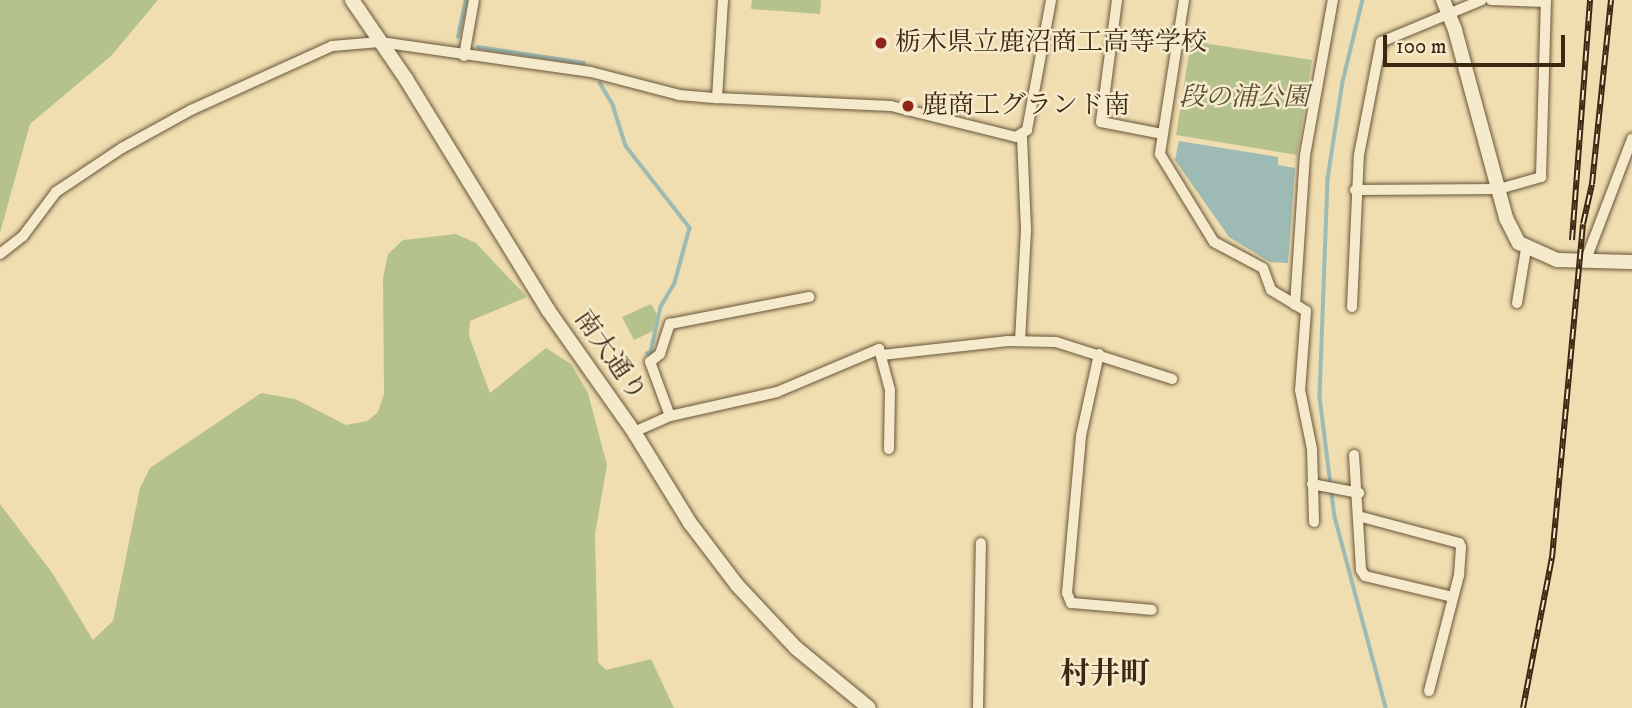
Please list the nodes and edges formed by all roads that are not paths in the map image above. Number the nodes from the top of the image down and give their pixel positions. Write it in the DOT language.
graph roads {
  1 [pos="352,0"];
  2 [pos="474,0"];
  3 [pos="723,0"];
  4 [pos="1051,0"];
  5 [pos="1116,0"];
  6 [pos="1184,0"];
  7 [pos="1334,0"];
  8 [pos="1482,0"];
  9 [pos="1491,0"];
  10 [pos="1546,1"];
  11 [pos="1446,7"];
  12 [pos="380,43"];
  13 [pos="464,56"];
  14 [pos="716,98"];
  15 [pos="1162,134"];
  16 [pos="1022,136"];
  17 [pos="1632,139"];
  18 [pos="1499,188"];
  19 [pos="1355,190"];
  20 [pos="1526,249"];
  21 [pos="0,254"];
  22 [pos="1585,262"];
  23 [pos="1632,262"];
  24 [pos="810,297"];
  25 [pos="1517,303"];
  26 [pos="1295,305"];
  27 [pos="1352,307"];
  28 [pos="1020,341"];
  29 [pos="1099,354"];
  30 [pos="881,355"];
  31 [pos="1172,379"];
  32 [pos="670,416"];
  33 [pos="634,432"];
  34 [pos="889,449"];
  35 [pos="1354,455"];
  36 [pos="1316,485"];
  37 [pos="1355,492"];
  38 [pos="1358,516"];
  39 [pos="1314,523"];
  40 [pos="981,543"];
  41 [pos="1453,597"];
  42 [pos="1152,610"];
  43 [pos="1429,691"];
  44 [pos="869,708"];
  45 [pos="978,708"];
  1 -- 12 [label="street, 南大通り"];
  2 -- 13 [label="street"];
  3 -- 14 [label="street"];
  4 -- 16 [label="street"];
  5 -- 15 [label="street"];
  6 -- 15 [label="street"];
  7 -- 26 [label="street"];
  8 -- 11 [label="street"];
  9 -- 10 [label="street"];
  10 -- 18 [label="street"];
  11 -- 18 [label="street"];
  11 -- 19 [label="street"];
  12 -- 13 [label="street"];
  12 -- 21 [label="street"];
  12 -- 33 [label="street, 南大通り"];
  13 -- 14 [label="street"];
  14 -- 16 [label="street"];
  15 -- 26 [label="street"];
  16 -- 28 [label="street"];
  17 -- 22 [label="street"];
  18 -- 19 [label="street"];
  18 -- 20 [label="street"];
  19 -- 27 [label="street"];
  20 -- 22 [label="street"];
  20 -- 25 [label="street"];
  22 -- 23 [label="street"];
  24 -- 32 [label="street"];
  26 -- 36 [label="street"];
  28 -- 29 [label="street"];
  28 -- 30 [label="street"];
  29 -- 31 [label="street"];
  29 -- 42 [label="street"];
  30 -- 32 [label="street"];
  30 -- 34 [label="street"];
  32 -- 33 [label="street"];
  33 -- 44 [label="street, 南大通り"];
  35 -- 37 [label="street"];
  36 -- 37 [label="street"];
  36 -- 39 [label="street"];
  37 -- 38 [label="street"];
  38 -- 41 [label="street"];
  38 -- 41 [label="street"];
  40 -- 45 [label="street"];
  41 -- 43 [label="street"];
}
